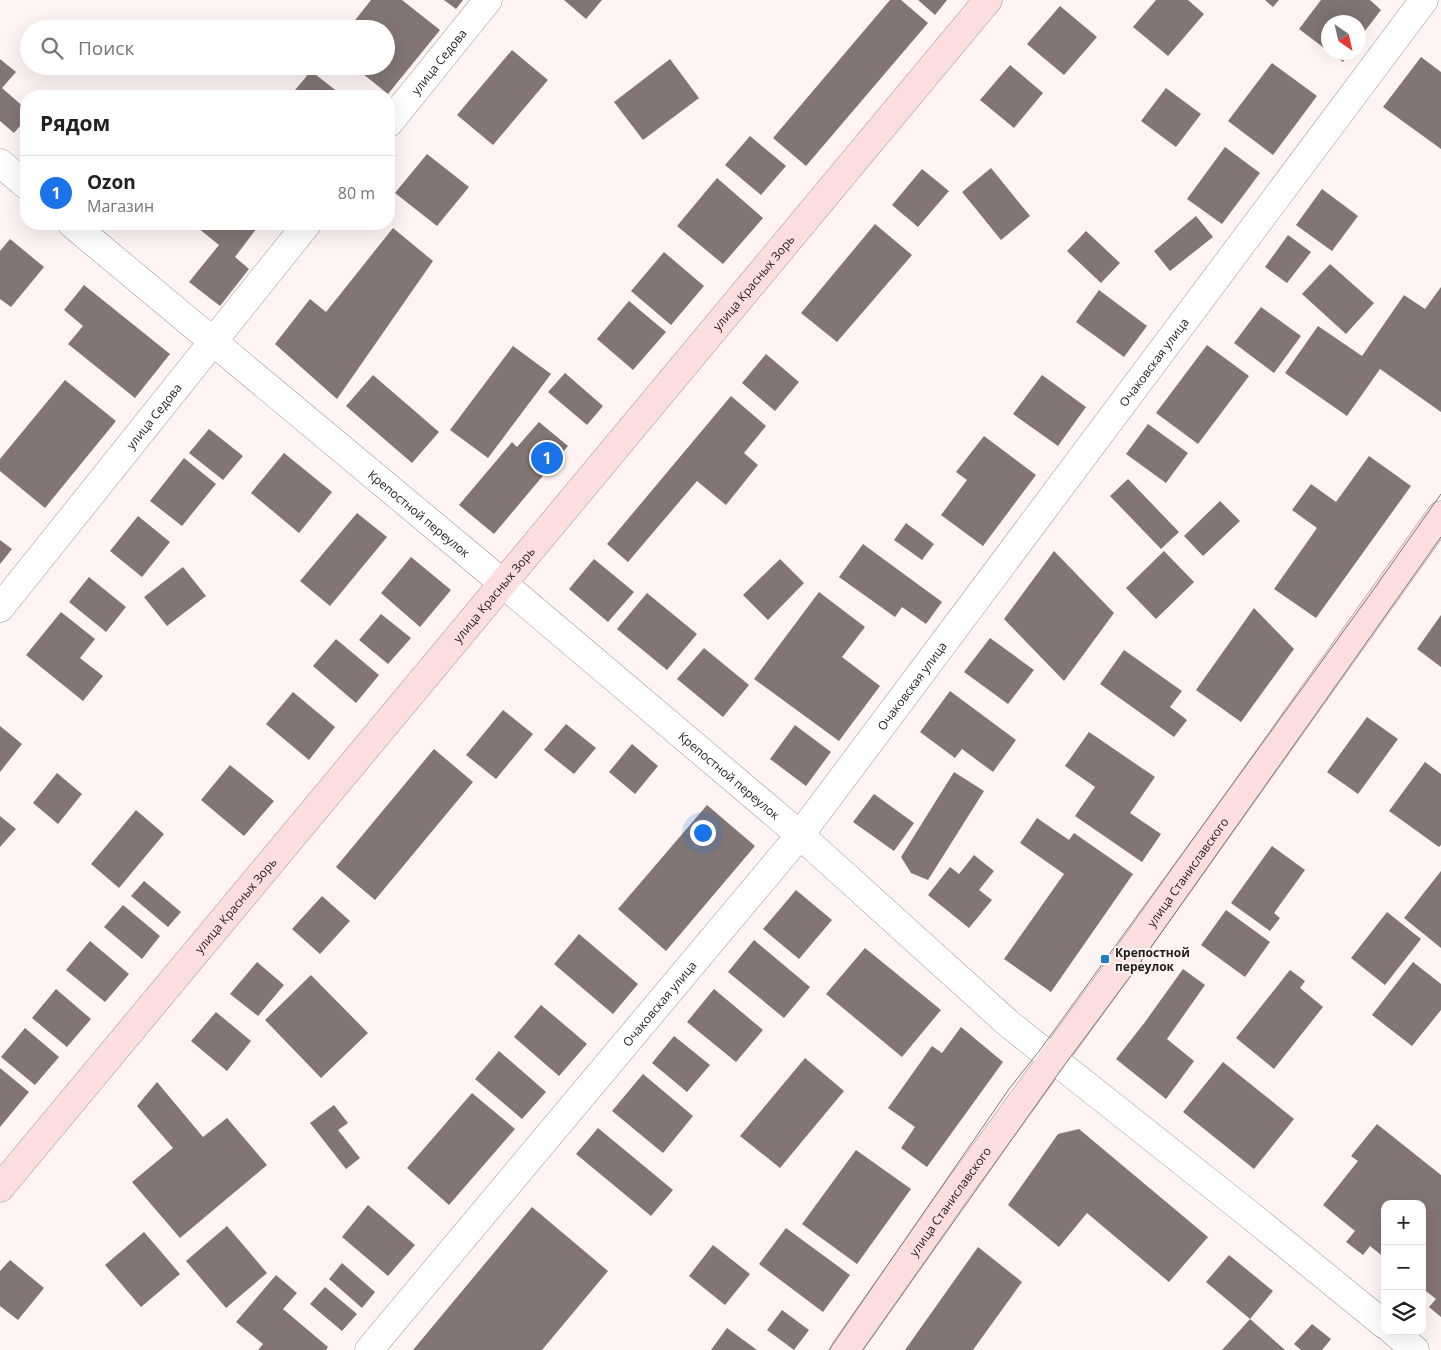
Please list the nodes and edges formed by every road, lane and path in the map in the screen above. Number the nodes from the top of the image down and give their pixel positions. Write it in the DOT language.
graph roads {
  1 [pos="488,0"];
  2 [pos="988,0"];
  3 [pos="1424,0"];
  4 [pos="395,116"];
  5 [pos="0,163"];
  6 [pos="20,180"];
  7 [pos="79,230"];
  8 [pos="302,230"];
  9 [pos="213,341"];
  10 [pos="1441,515"];
  11 [pos="503,583"];
  12 [pos="0,608"];
  13 [pos="800,835"];
  14 [pos="1052,1059"];
  15 [pos="0,1188"];
  16 [pos="1381,1322"];
  17 [pos="1397,1335"];
  18 [pos="369,1350"];
  19 [pos="845,1350"];
  20 [pos="1416,1350"];
  1 -- 4 [label="street, улица Седова"];
  2 -- 11 [label="street, улица Красных Зорь"];
  3 -- 13 [label="street, Очаковская улица"];
  5 -- 6 [label="street"];
  7 -- 9 [label="street, Крепостной переулок"];
  8 -- 9 [label="street, улица Седова"];
  9 -- 11 [label="street, Крепостной переулок"];
  9 -- 12 [label="street, улица Седова"];
  10 -- 14 [label="street, улица Станиславского"];
  11 -- 13 [label="street, Крепостной переулок"];
  11 -- 15 [label="street, улица Красных Зорь"];
  13 -- 14 [label="street, Крепостной переулок"];
  13 -- 18 [label="street, Очаковская улица"];
  14 -- 16 [label="street, Крепостной переулок"];
  14 -- 19 [label="street, улица Станиславского"];
  17 -- 20 [label="street"];
}
